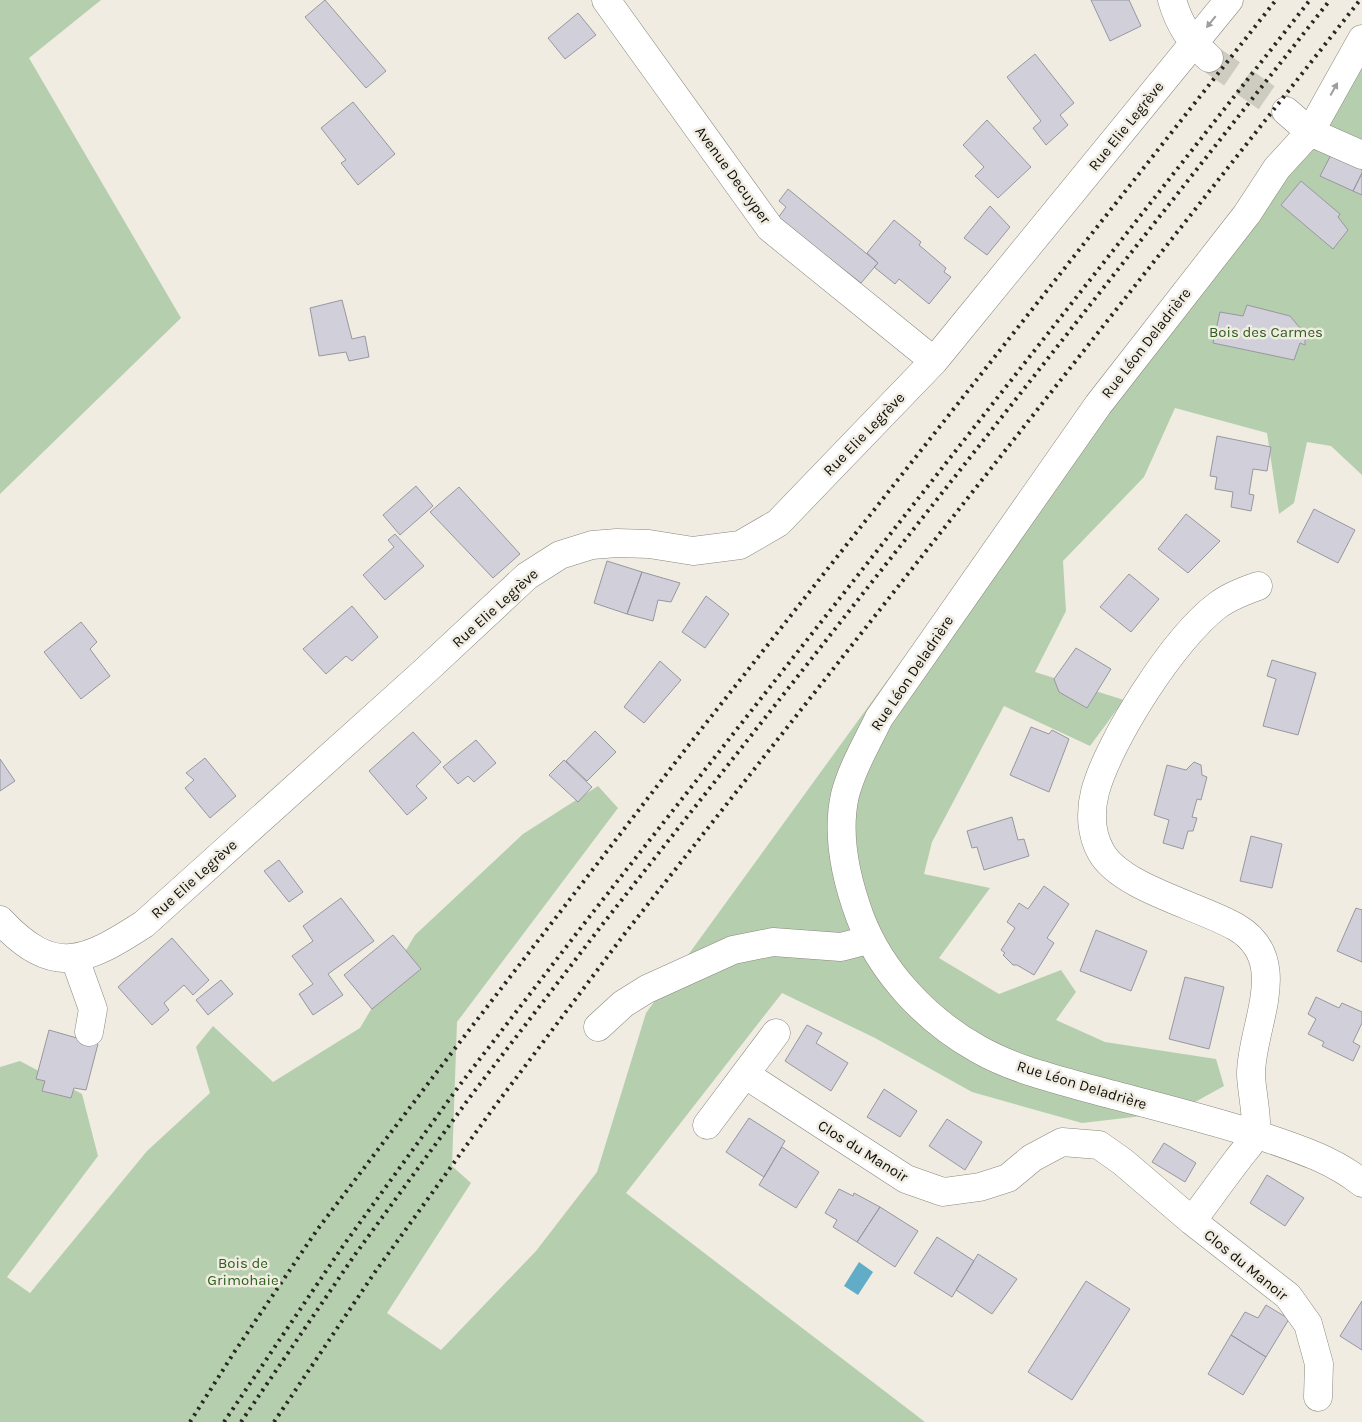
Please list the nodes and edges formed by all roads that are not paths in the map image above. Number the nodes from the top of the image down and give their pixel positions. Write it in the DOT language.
graph roads {
  1 [pos="606,0"];
  2 [pos="1172,0"];
  3 [pos="1229,0"];
  4 [pos="1362,39"];
  5 [pos="1201,51"];
  6 [pos="1286,111"];
  7 [pos="1310,132"];
  8 [pos="1362,155"];
  9 [pos="934,361"];
  10 [pos="1258,586"];
  11 [pos="0,920"];
  12 [pos="868,940"];
  13 [pos="75,959"];
  14 [pos="598,1027"];
  15 [pos="89,1032"];
  16 [pos="776,1033"];
  17 [pos="746,1075"];
  18 [pos="707,1124"];
  19 [pos="1255,1135"];
  20 [pos="1362,1183"];
  21 [pos="1192,1222"];
  22 [pos="1318,1397"];
  1 -- 9 [label="street, Avenue Decuyper"];
  2 -- 5 [label="street"];
  3 -- 5 [label="street, Rue Elie Legrève, one-way"];
  7 -- 4 [label="street, Rue Léon Deladrière, one-way"];
  5 -- 9 [label="street, Rue Elie Legrève"];
  6 -- 7 [label="street"];
  7 -- 8 [label="street"];
  7 -- 12 [label="street, Rue Léon Deladrière"];
  9 -- 13 [label="street, Rue Elie Legrève"];
  10 -- 19 [label="street"];
  11 -- 13 [label="street, Rue Elie Legrève"];
  12 -- 14 [label="street"];
  12 -- 19 [label="street, Rue Léon Deladrière"];
  13 -- 15 [label="street"];
  16 -- 17 [label="street"];
  17 -- 18 [label="street"];
  17 -- 21 [label="street, Clos du Manoir"];
  19 -- 20 [label="street, Rue Léon Deladrière"];
  19 -- 21 [label="street, Clos du Manoir"];
  21 -- 22 [label="street, Clos du Manoir"];
}
